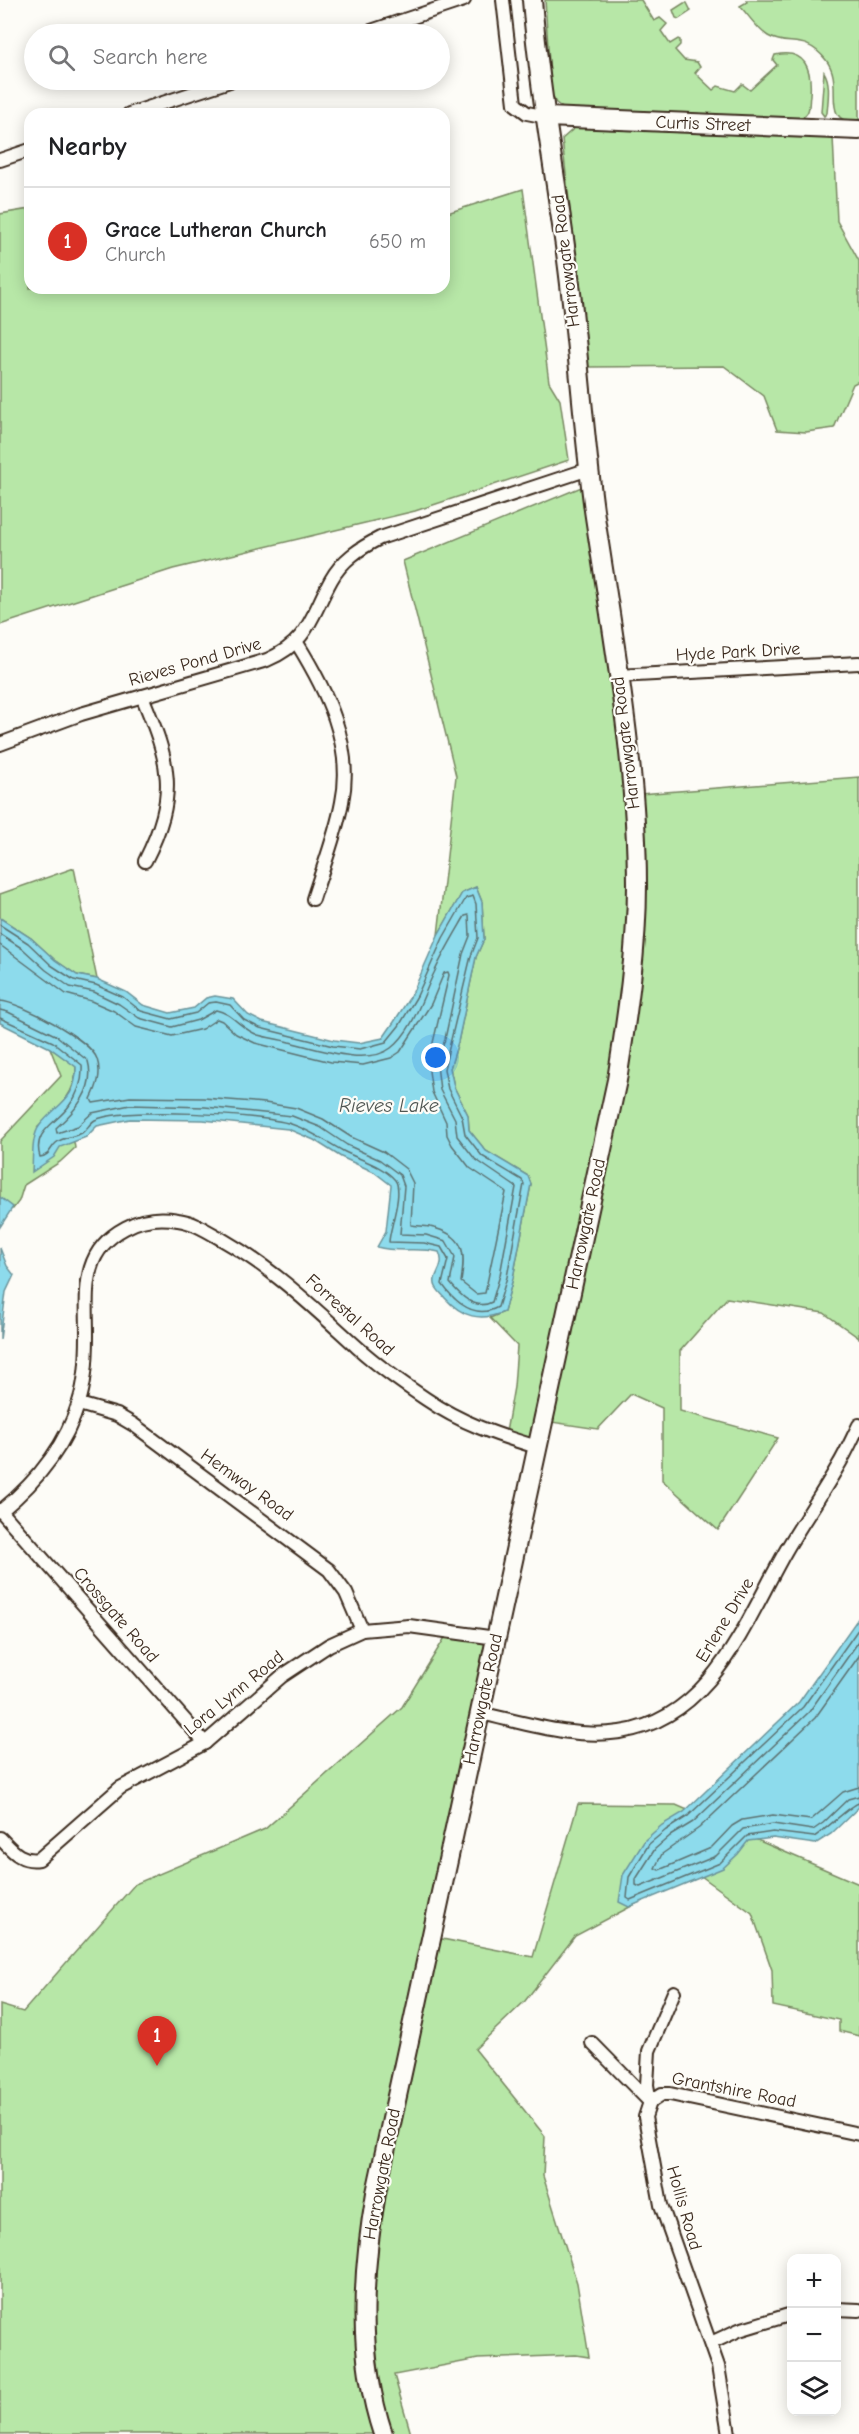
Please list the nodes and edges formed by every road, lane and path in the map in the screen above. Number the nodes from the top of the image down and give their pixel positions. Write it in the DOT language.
graph roads {
  1 [pos="464,0"];
  2 [pos="503,0"];
  3 [pos="532,0"];
  4 [pos="392,24"];
  5 [pos="202,90"];
  6 [pos="147,108"];
  7 [pos="547,117"];
  8 [pos="859,130"];
  9 [pos="24,152"];
  10 [pos="0,160"];
  11 [pos="589,469"];
  12 [pos="297,643"];
  13 [pos="859,663"];
  14 [pos="618,676"];
  15 [pos="142,696"];
  16 [pos="0,744"];
  17 [pos="145,861"];
  18 [pos="313,899"];
  19 [pos="79,1404"];
  20 [pos="859,1425"];
  21 [pos="537,1448"];
  22 [pos="1,1511"];
  23 [pos="362,1630"];
  24 [pos="496,1638"];
  25 [pos="480,1713"];
  26 [pos="205,1743"];
  27 [pos="0,1838"];
  28 [pos="674,1992"];
  29 [pos="592,2043"];
  30 [pos="650,2102"];
  31 [pos="859,2134"];
  32 [pos="841,2309"];
  33 [pos="859,2310"];
  34 [pos="787,2315"];
  35 [pos="711,2343"];
  36 [pos="383,2434"];
  37 [pos="724,2434"];
  38 [pos="729,2434"];
  1 -- 4 [label="street"];
  2 -- 7 [label="street"];
  3 -- 7 [label="main road, Harrowgate Road"];
  5 -- 6 [label="street"];
  7 -- 8 [label="main road, Curtis Street"];
  7 -- 11 [label="main road, Harrowgate Road"];
  9 -- 10 [label="street"];
  11 -- 12 [label="street, Rieves Pond Drive"];
  11 -- 14 [label="main road, Harrowgate Road"];
  12 -- 15 [label="street, Rieves Pond Drive"];
  12 -- 18 [label="street"];
  13 -- 14 [label="street, Hyde Park Drive"];
  14 -- 21 [label="main road, Harrowgate Road"];
  15 -- 16 [label="street, Rieves Pond Drive"];
  15 -- 17 [label="street"];
  19 -- 21 [label="street, Forrestal Road"];
  19 -- 22 [label="street"];
  19 -- 23 [label="street, Hemway Road"];
  20 -- 25 [label="street, Erlene Drive"];
  21 -- 24 [label="main road, Harrowgate Road"];
  22 -- 26 [label="street, Crossgate Road"];
  23 -- 24 [label="street, Lora Lynn Road"];
  23 -- 26 [label="street, Lora Lynn Road"];
  24 -- 25 [label="main road, Harrowgate Road"];
  25 -- 36 [label="main road, Harrowgate Road"];
  26 -- 27 [label="street, Lora Lynn Road"];
  28 -- 30 [label="street, Hollis Road"];
  29 -- 30 [label="street, Grantshire Road"];
  30 -- 31 [label="street, Grantshire Road"];
  30 -- 35 [label="street, Hollis Road"];
  32 -- 33 [label="street"];
  34 -- 35 [label="street"];
  35 -- 38 [label="street, Hollis Road"];
  37 -- 38 [label="street"];
}
